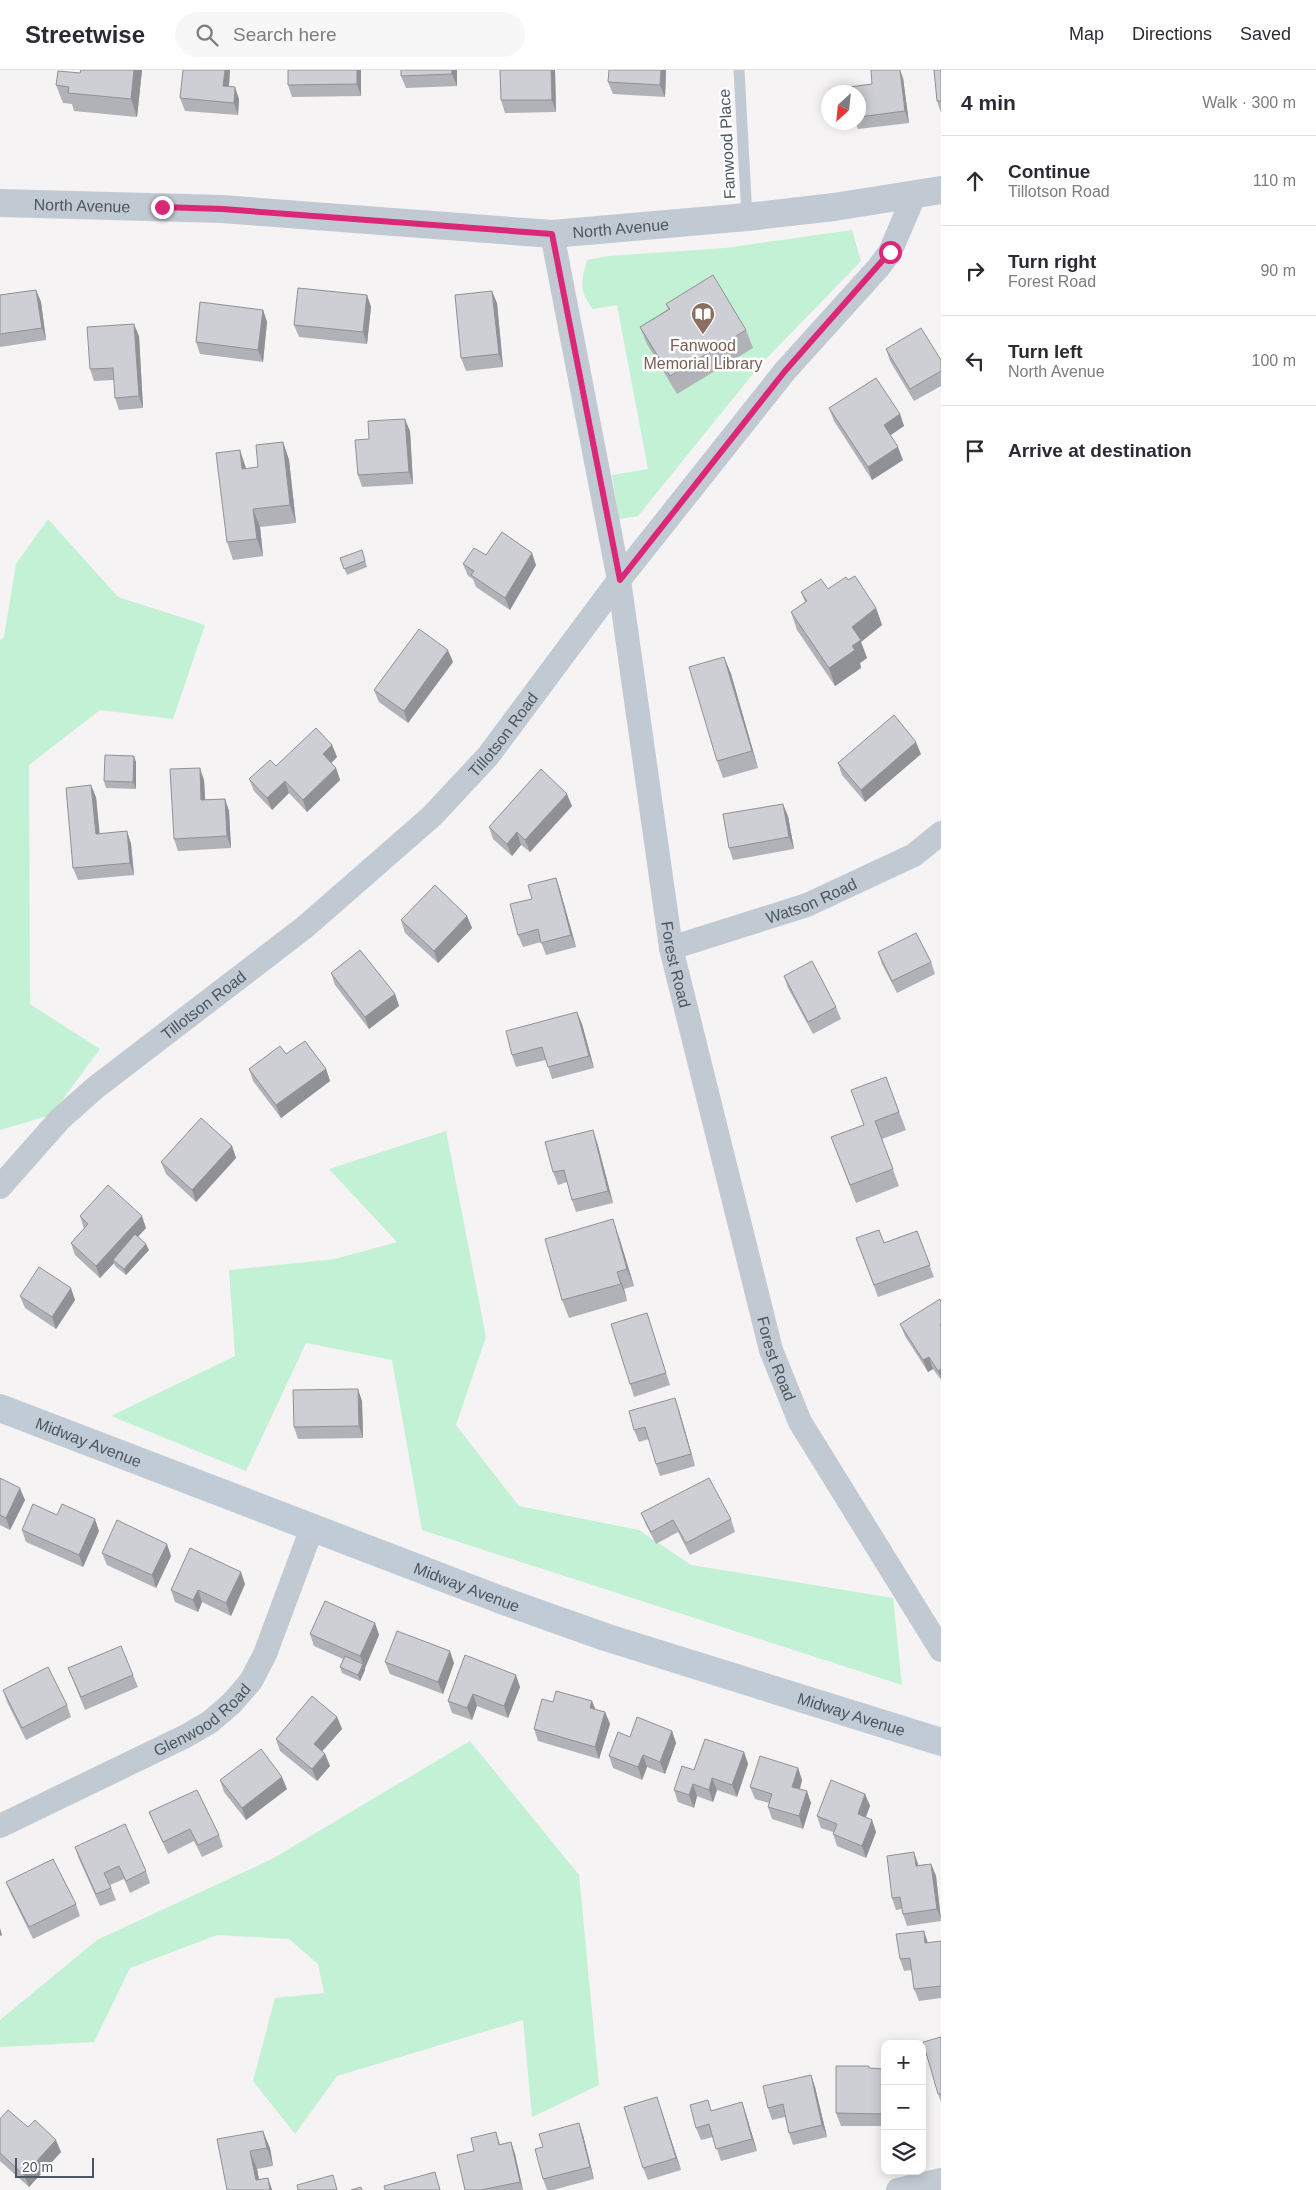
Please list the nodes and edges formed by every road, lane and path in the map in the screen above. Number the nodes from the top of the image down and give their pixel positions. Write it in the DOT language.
graph roads {
  1 [pos="739,70"];
  2 [pos="941,190"];
  3 [pos="914,196"];
  4 [pos="0,203"];
  5 [pos="747,217"];
  6 [pos="552,234"];
  7 [pos="620,580"];
  8 [pos="941,833"];
  9 [pos="671,948"];
  10 [pos="0,1187"];
  11 [pos="0,1408"];
  12 [pos="312,1528"];
  13 [pos="941,1650"];
  14 [pos="941,1742"];
  15 [pos="0,1826"];
  16 [pos="941,2180"];
  17 [pos="898,2190"];
  1 -- 5 [label="lane, Fanwood Place"];
  2 -- 3 [label="street, North Avenue"];
  3 -- 5 [label="street, North Avenue"];
  3 -- 7 [label="street, Tillotson Road"];
  4 -- 6 [label="street, North Avenue"];
  5 -- 6 [label="street, North Avenue"];
  6 -- 7 [label="street, Forest Road"];
  7 -- 9 [label="street, Forest Road"];
  7 -- 10 [label="street, Tillotson Road"];
  8 -- 9 [label="street, Watson Road"];
  9 -- 13 [label="street, Forest Road"];
  11 -- 12 [label="main road, Midway Avenue"];
  12 -- 14 [label="main road, Midway Avenue"];
  12 -- 15 [label="street, Glenwood Road"];
  16 -- 17 [label="street"];
}
